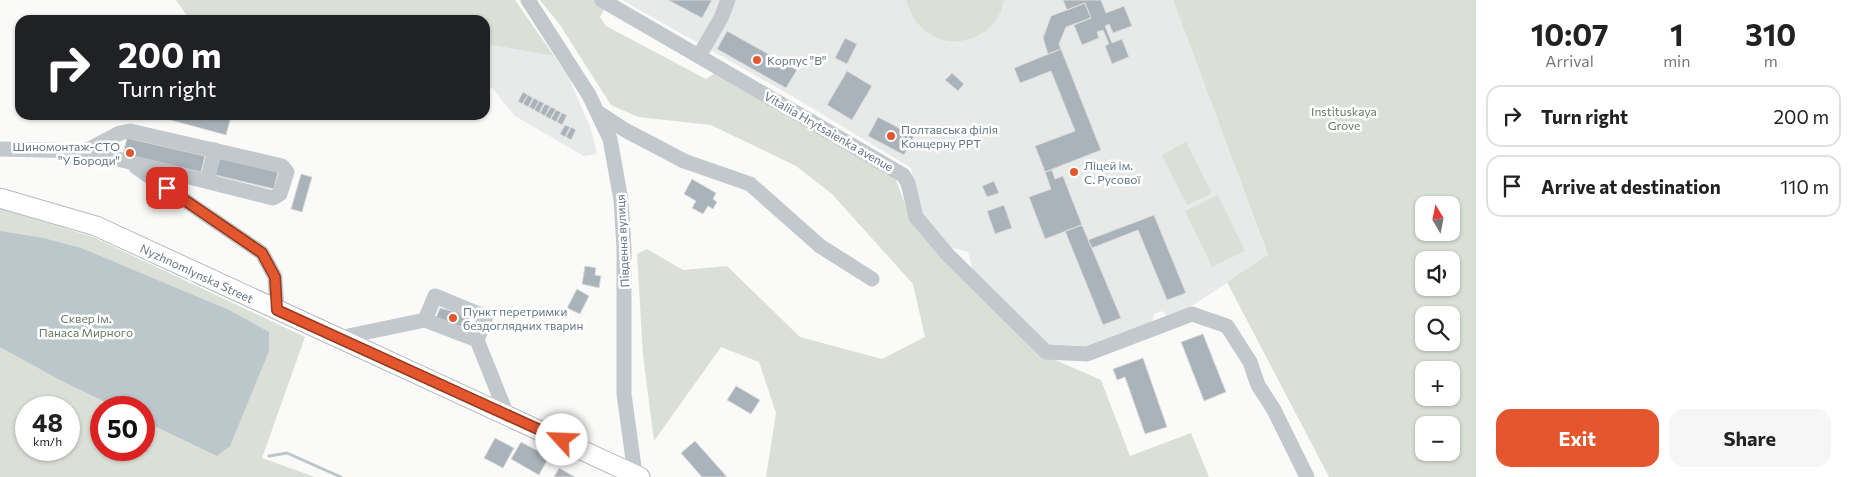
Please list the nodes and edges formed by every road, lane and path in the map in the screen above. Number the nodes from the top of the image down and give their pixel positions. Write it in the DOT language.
graph roads {
  1 [pos="528,0"];
  2 [pos="602,0"];
  3 [pos="728,0"];
  4 [pos="699,56"];
  5 [pos="598,112"];
  6 [pos="0,149"];
  7 [pos="215,150"];
  8 [pos="86,151"];
  9 [pos="129,162"];
  10 [pos="207,181"];
  11 [pos="0,198"];
  12 [pos="872,278"];
  13 [pos="277,310"];
  14 [pos="426,320"];
  15 [pos="338,338"];
  16 [pos="477,340"];
  17 [pos="507,415"];
  18 [pos="637,476"];
  19 [pos="1307,477"];
  1 -- 5 [label="street, Південна вулиця"];
  2 -- 4 [label="street, Vitaliia Hrytsaienka avenue"];
  3 -- 4 [label="street"];
  4 -- 19 [label="street, Vitaliia Hrytsaienka avenue"];
  5 -- 12 [label="street"];
  5 -- 18 [label="street, Південна вулиця"];
  6 -- 8 [label="street"];
  7 -- 8 [label="street"];
  7 -- 10 [label="street"];
  7 -- 10 [label="street"];
  8 -- 9 [label="street"];
  9 -- 10 [label="street"];
  9 -- 13 [label="street"];
  11 -- 13 [label="main road, Nyzhnomlynska Street"];
  13 -- 15 [label="main road, Nyzhnomlynska Street"];
  14 -- 15 [label="street"];
  14 -- 16 [label="street"];
  14 -- 16 [label="street"];
  15 -- 17 [label="main road, Nyzhnomlynska Street"];
  16 -- 17 [label="street"];
  17 -- 18 [label="main road, Nyzhnomlynska Street"];
}
